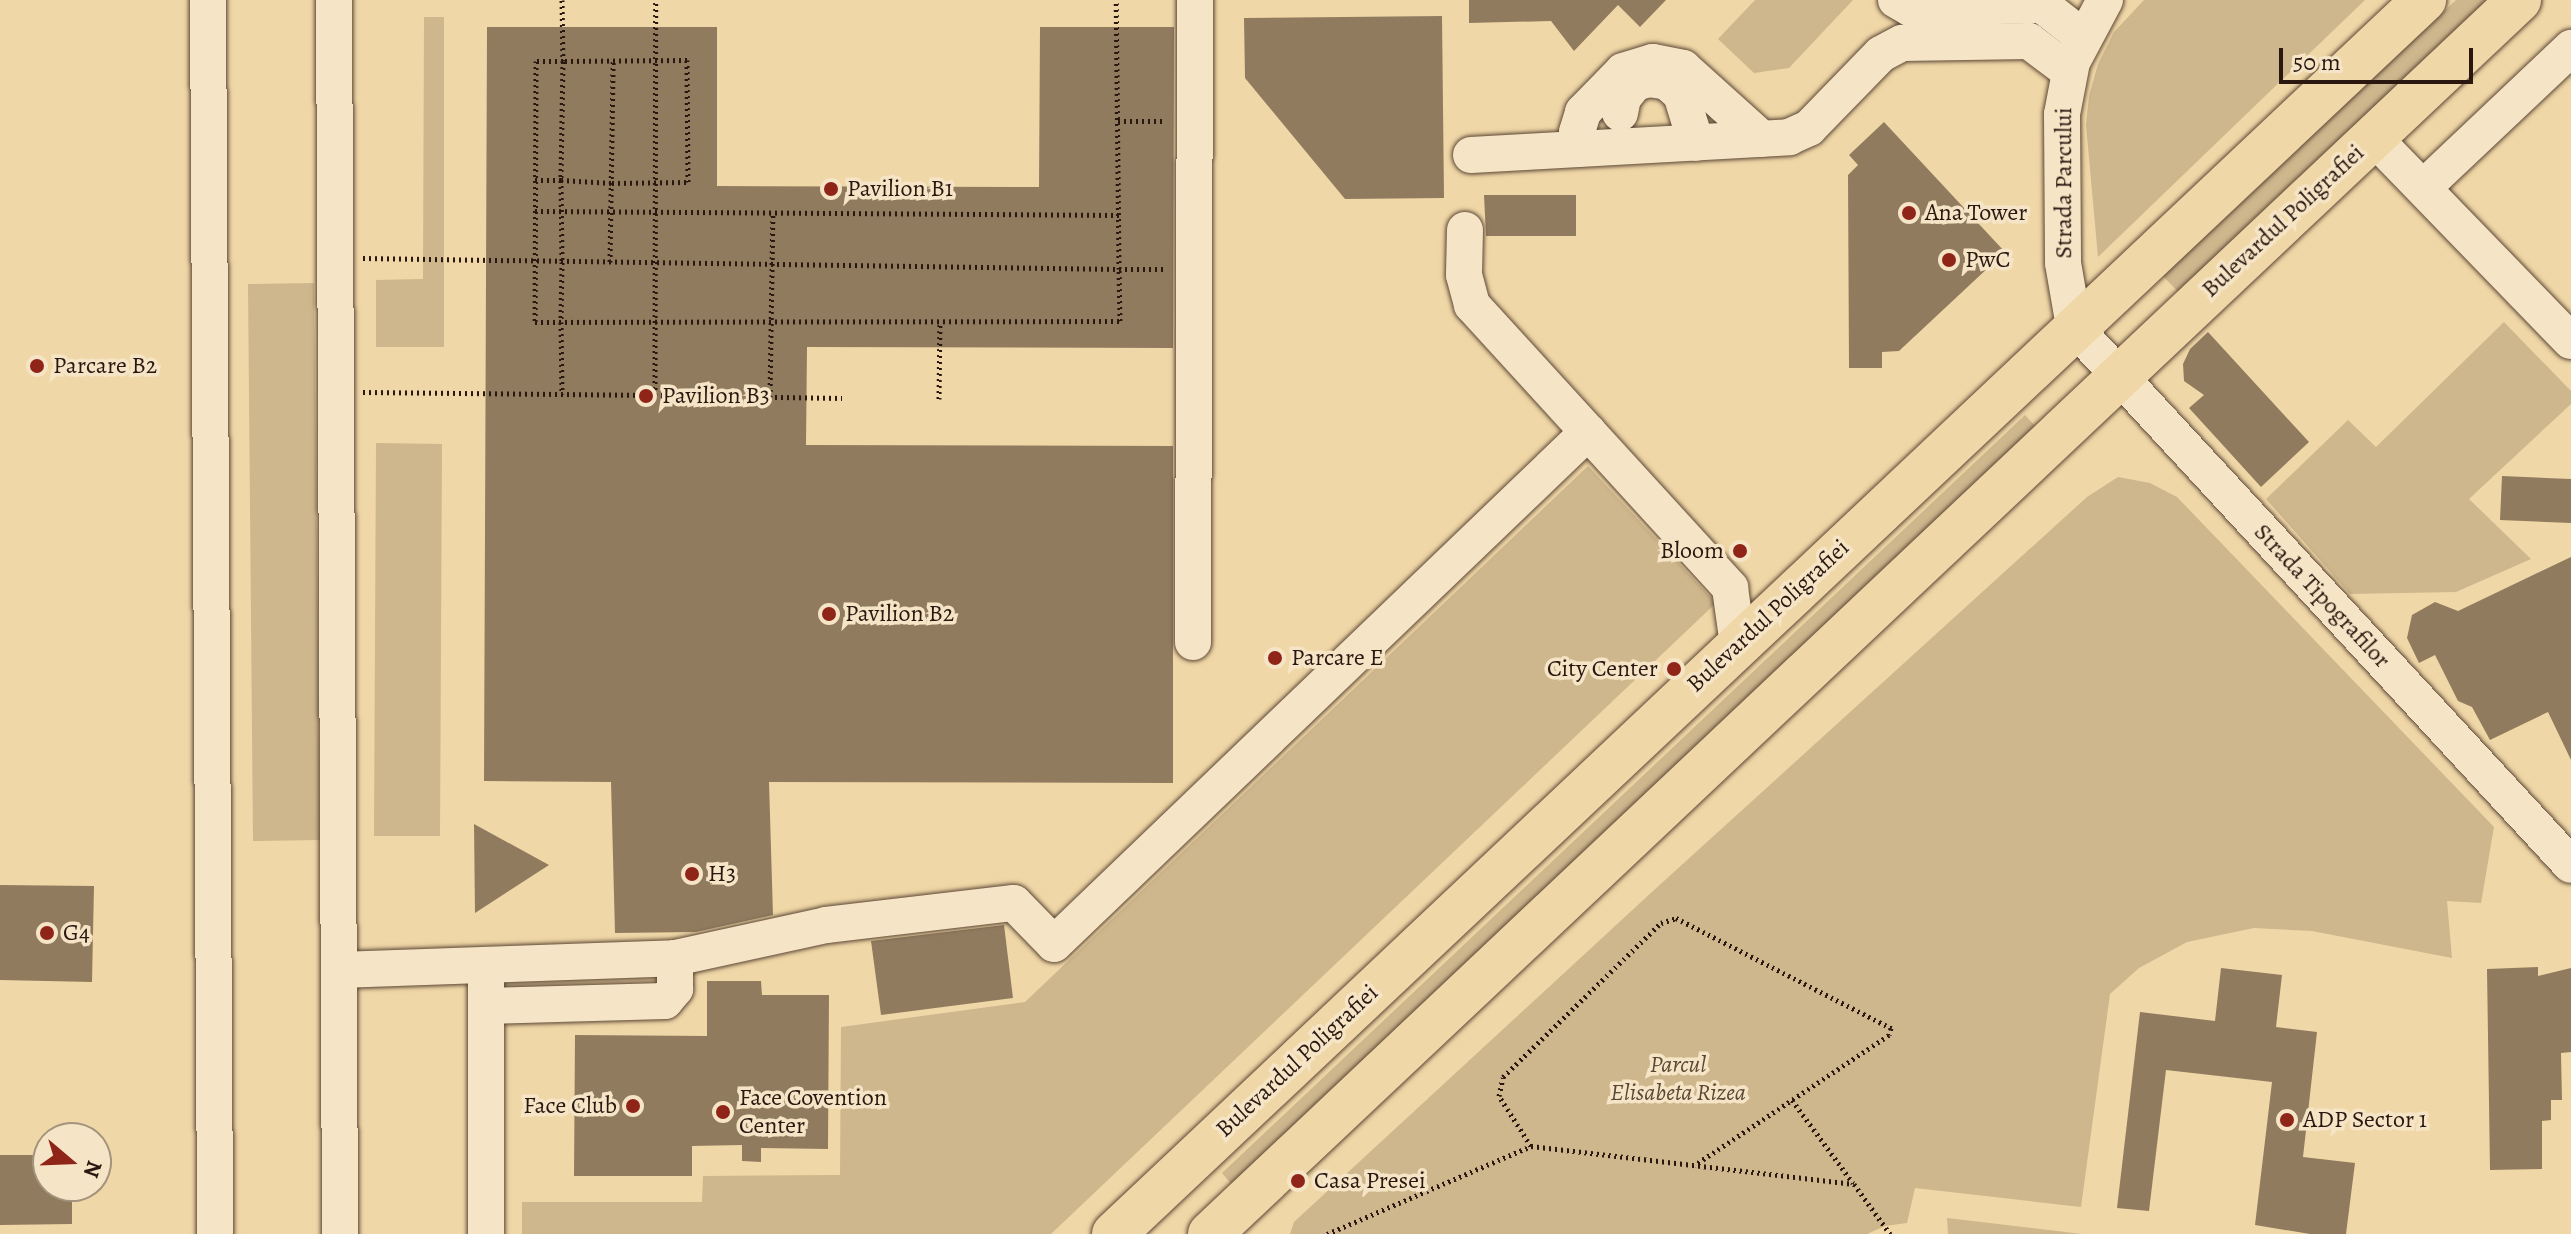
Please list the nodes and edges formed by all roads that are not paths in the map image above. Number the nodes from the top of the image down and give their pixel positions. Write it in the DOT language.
graph roads {
  1 [pos="208,0"];
  2 [pos="334,0"];
  3 [pos="1195,0"];
  4 [pos="1896,0"];
  5 [pos="2105,0"];
  6 [pos="2424,0"];
  7 [pos="2519,0"];
  8 [pos="2042,2"];
  9 [pos="2083,37"];
  10 [pos="2571,48"];
  11 [pos="2069,71"];
  12 [pos="1620,113"];
  13 [pos="2373,137"];
  14 [pos="1762,139"];
  15 [pos="1696,143"];
  16 [pos="1578,149"];
  17 [pos="1471,155"];
  18 [pos="2423,188"];
  19 [pos="1465,230"];
  20 [pos="2074,327"];
  21 [pos="2571,341"];
  22 [pos="2118,376"];
  23 [pos="1588,432"];
  24 [pos="1730,588"];
  25 [pos="1789,597"];
  26 [pos="1193,642"];
  27 [pos="1738,645"];
  28 [pos="2571,865"];
  29 [pos="675,958"];
  30 [pos="486,965"];
  31 [pos="339,970"];
  32 [pos="486,1006"];
  33 [pos="1169,1183"];
  34 [pos="1213,1233"];
  35 [pos="215,1234"];
  36 [pos="340,1234"];
  37 [pos="486,1234"];
  38 [pos="1114,1234"];
  1 -- 35 [label="street"];
  2 -- 31 [label="street"];
  3 -- 26 [label="street"];
  4 -- 8 [label="street"];
  5 -- 9 [label="street, Strada Parcului"];
  6 -- 20 [label="main road, Bulevardul Poligrafiei"];
  7 -- 13 [label="main road, Bulevardul Poligrafiei"];
  8 -- 9 [label="street"];
  9 -- 11 [label="street, Strada Parcului"];
  10 -- 18 [label="street"];
  11 -- 14 [label="street"];
  11 -- 20 [label="street, Strada Parcului"];
  12 -- 15 [label="street"];
  13 -- 18 [label="street"];
  13 -- 22 [label="main road, Bulevardul Poligrafiei"];
  14 -- 15 [label="street"];
  14 -- 16 [label="street"];
  15 -- 16 [label="street"];
  16 -- 17 [label="street"];
  18 -- 21 [label="street"];
  19 -- 23 [label="street"];
  20 -- 22 [label="street, Strada Tipografilor"];
  20 -- 25 [label="main road, Bulevardul Poligrafiei"];
  22 -- 28 [label="street, Strada Tipografilor"];
  22 -- 34 [label="main road, Bulevardul Poligrafiei"];
  23 -- 24 [label="street"];
  23 -- 29 [label="street"];
  24 -- 25 [label="street"];
  24 -- 27 [label="street"];
  25 -- 27 [label="main road, Bulevardul Poligrafiei"];
  27 -- 33 [label="main road, Bulevardul Poligrafiei"];
  29 -- 30 [label="street"];
  29 -- 32 [label="street"];
  30 -- 31 [label="street"];
  30 -- 32 [label="street"];
  31 -- 36 [label="street"];
  32 -- 37 [label="street"];
  33 -- 34 [label="main road"];
  33 -- 38 [label="main road, Bulevardul Poligrafiei"];
}
